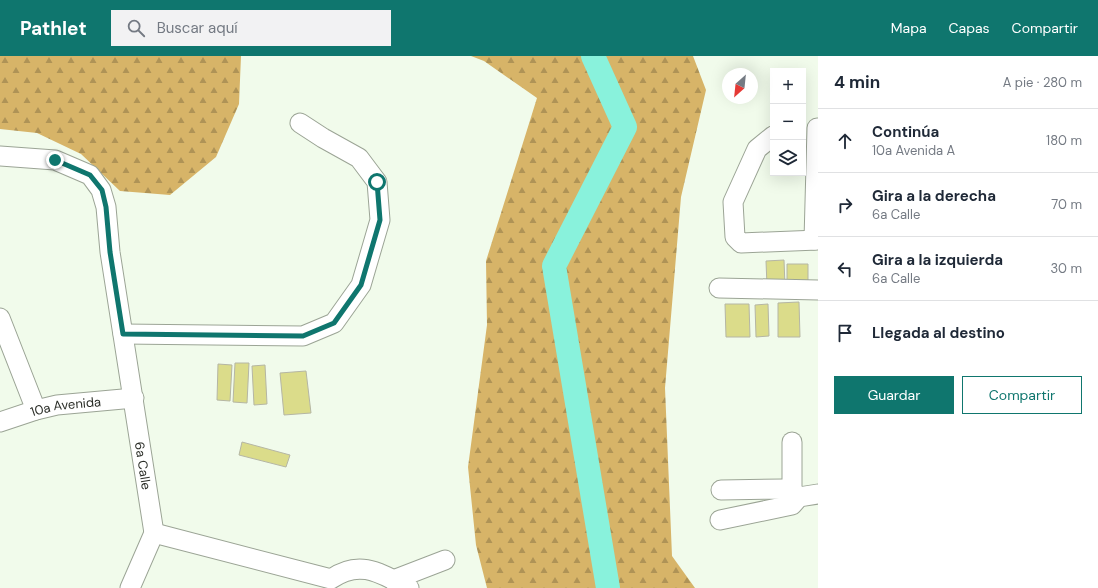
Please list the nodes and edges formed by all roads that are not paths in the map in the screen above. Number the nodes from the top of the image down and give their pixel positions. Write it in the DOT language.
graph roads {
  1 [pos="300,123"];
  2 [pos="813,129"];
  3 [pos="770,138"];
  4 [pos="0,156"];
  5 [pos="816,240"];
  6 [pos="719,288"];
  7 [pos="818,290"];
  8 [pos="0,318"];
  9 [pos="123,334"];
  10 [pos="134,398"];
  11 [pos="36,410"];
  12 [pos="0,422"];
  13 [pos="792,442"];
  14 [pos="721,490"];
  15 [pos="795,494"];
  16 [pos="818,494"];
  17 [pos="720,520"];
  18 [pos="154,533"];
  19 [pos="445,560"];
  20 [pos="401,584"];
  21 [pos="130,588"];
  1 -- 9 [label="street"];
  2 -- 5 [label="street"];
  3 -- 5 [label="street"];
  4 -- 9 [label="street, 6a Calle"];
  6 -- 7 [label="street"];
  8 -- 11 [label="street"];
  9 -- 10 [label="street, 6a Calle"];
  10 -- 11 [label="street, 10a Avenida"];
  10 -- 18 [label="street, 6a Calle"];
  11 -- 12 [label="street, 10a Avenida"];
  13 -- 15 [label="street"];
  14 -- 15 [label="street"];
  15 -- 16 [label="street"];
  15 -- 17 [label="street"];
  18 -- 20 [label="street"];
  18 -- 21 [label="street"];
  19 -- 20 [label="street"];
}
